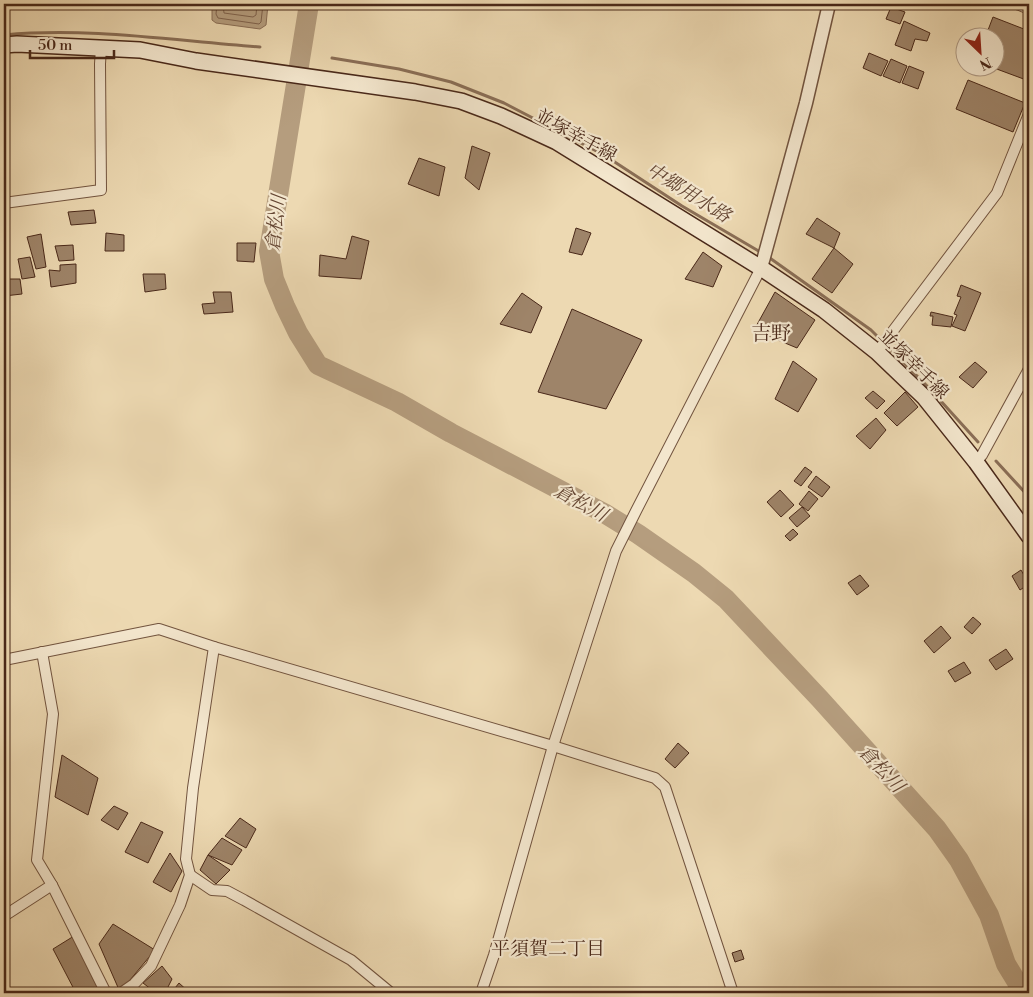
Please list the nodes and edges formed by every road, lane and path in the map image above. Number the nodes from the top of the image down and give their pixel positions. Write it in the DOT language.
graph roads {
  1 [pos="829,4"];
  2 [pos="1017,4"];
  3 [pos="1029,9"];
  4 [pos="4,45"];
  5 [pos="101,48"];
  6 [pos="1029,114"];
  7 [pos="4,203"];
  8 [pos="761,268"];
  9 [pos="877,352"];
  10 [pos="1029,369"];
  11 [pos="976,462"];
  12 [pos="1029,536"];
  13 [pos="214,647"];
  14 [pos="42,652"];
  15 [pos="4,660"];
  16 [pos="553,746"];
  17 [pos="190,875"];
  18 [pos="52,885"];
  19 [pos="4,916"];
  20 [pos="106,993"];
  21 [pos="121,993"];
  22 [pos="391,993"];
  23 [pos="481,993"];
  24 [pos="733,993"];
  1 -- 8 [label="street"];
  2 -- 3 [label="street"];
  4 -- 5 [label="main road, 並塚幸手線"];
  5 -- 7 [label="street"];
  5 -- 8 [label="main road, 並塚幸手線"];
  6 -- 9 [label="street"];
  8 -- 9 [label="main road, 並塚幸手線"];
  8 -- 16 [label="street"];
  9 -- 11 [label="main road, 並塚幸手線"];
  10 -- 11 [label="street"];
  11 -- 12 [label="main road, 並塚幸手線"];
  13 -- 14 [label="street"];
  13 -- 16 [label="street"];
  13 -- 17 [label="street"];
  14 -- 15 [label="street"];
  14 -- 18 [label="street"];
  16 -- 23 [label="street"];
  16 -- 24 [label="street"];
  17 -- 21 [label="street"];
  17 -- 22 [label="street"];
  18 -- 19 [label="street"];
  18 -- 20 [label="street"];
}
